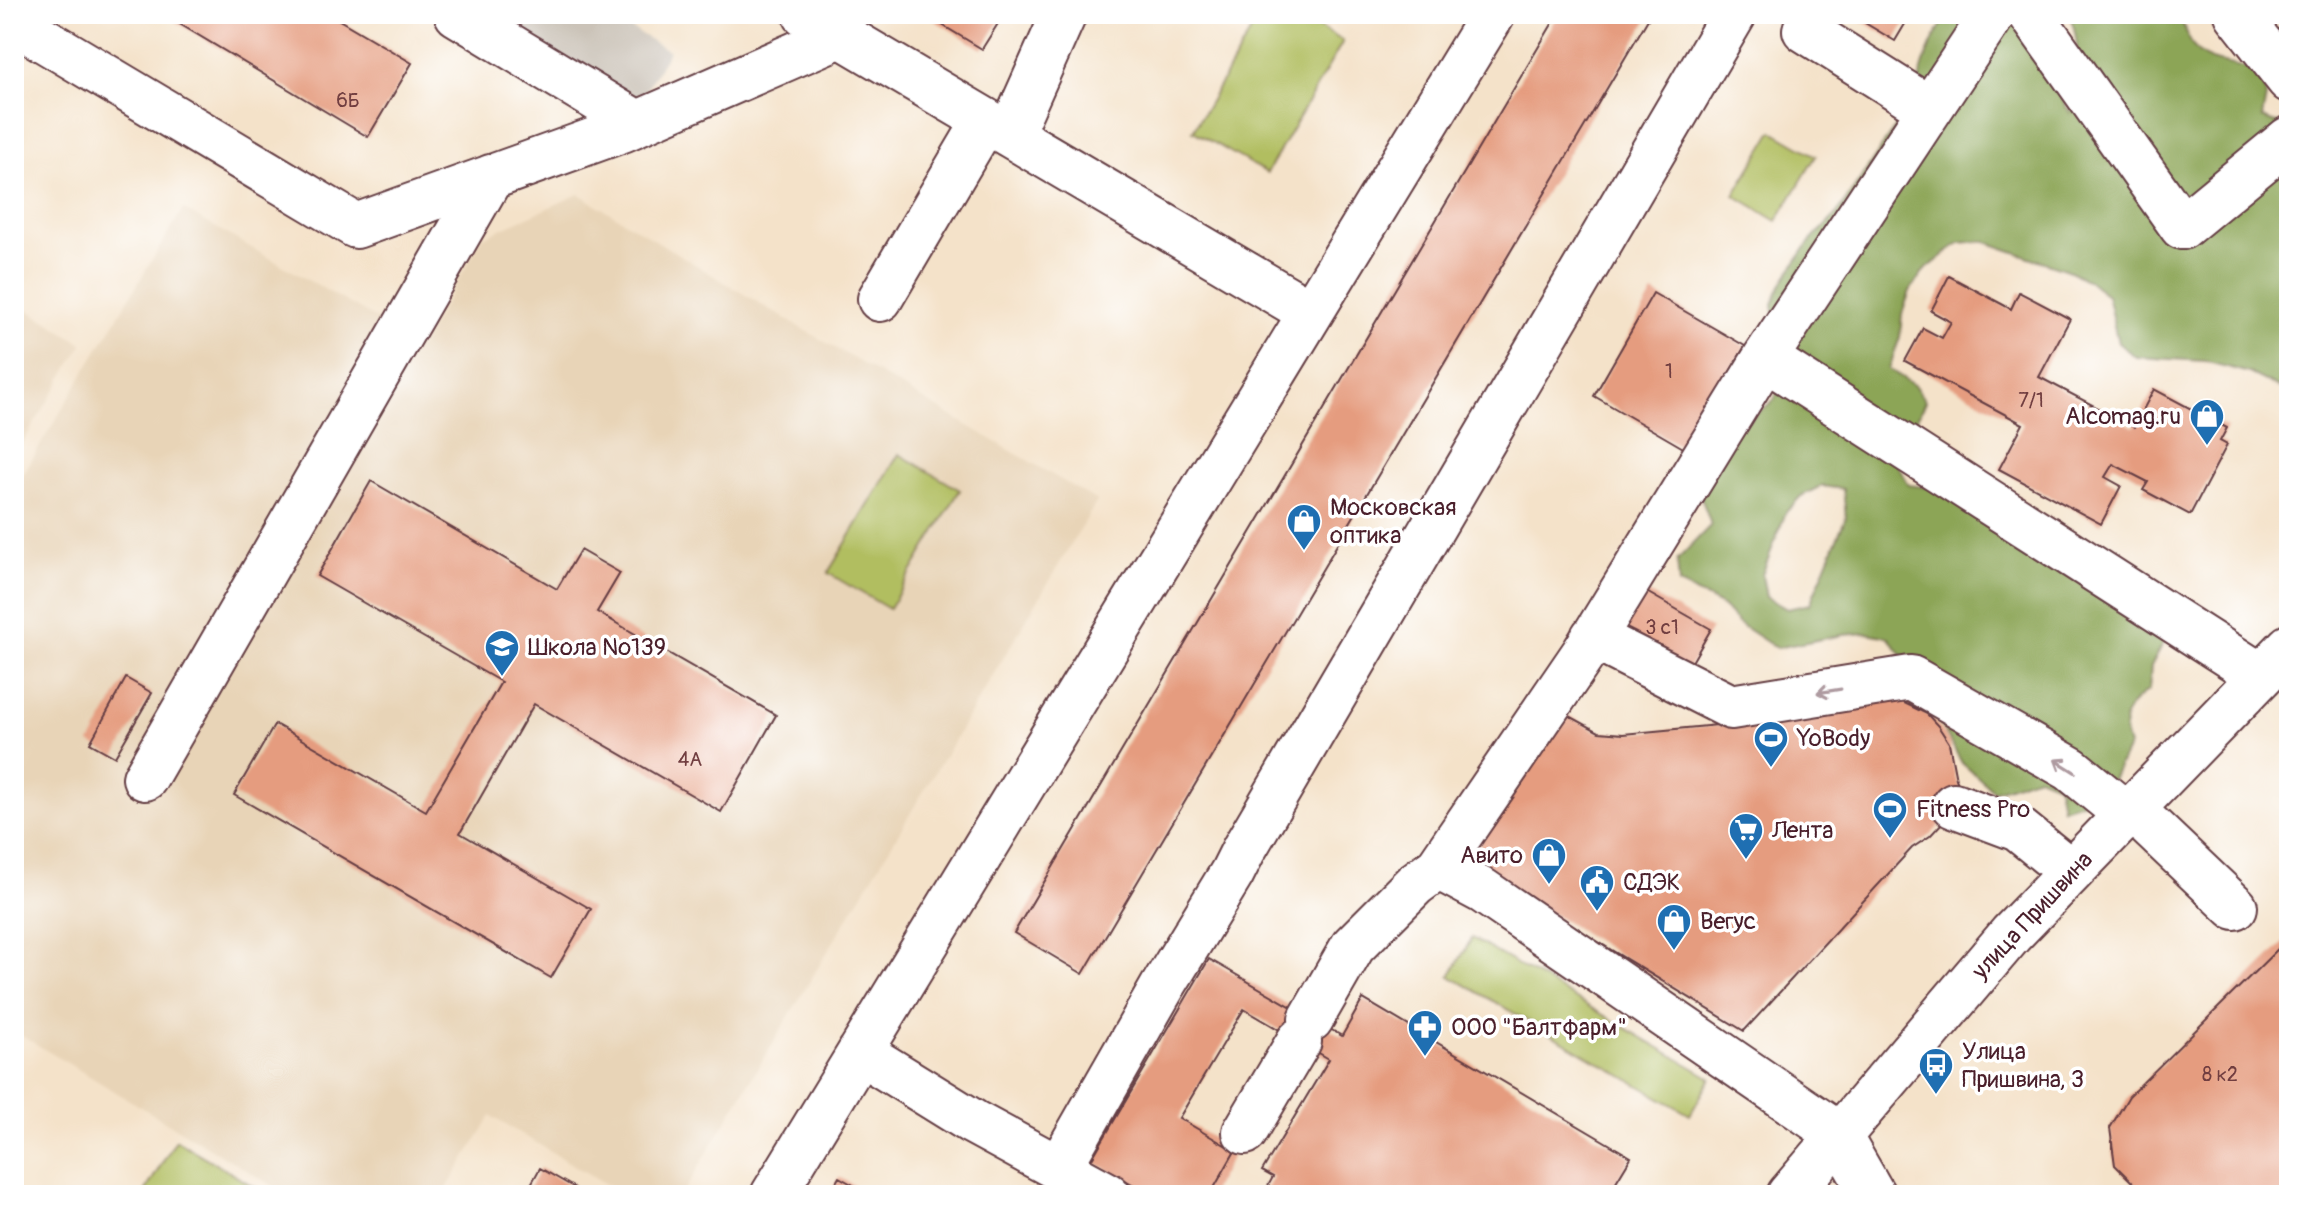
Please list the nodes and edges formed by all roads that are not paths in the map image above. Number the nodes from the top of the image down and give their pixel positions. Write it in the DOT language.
graph roads {
  1 [pos="457,14"];
  2 [pos="1064,14"];
  3 [pos="1493,14"];
  4 [pos="1734,14"];
  5 [pos="1993,14"];
  6 [pos="2031,14"];
  7 [pos="2237,14"];
  8 [pos="14,22"];
  9 [pos="822,25"];
  10 [pos="1805,30"];
  11 [pos="2289,80"];
  12 [pos="1930,109"];
  13 [pos="637,123"];
  14 [pos="998,128"];
  15 [pos="2289,139"];
  16 [pos="491,177"];
  17 [pos="880,299"];
  18 [pos="1310,312"];
  19 [pos="1765,358"];
  20 [pos="1593,637"];
  21 [pos="2275,662"];
  22 [pos="145,778"];
  23 [pos="1954,805"];
  24 [pos="2129,812"];
  25 [pos="1438,867"];
  26 [pos="2070,871"];
  27 [pos="2235,907"];
  28 [pos="860,1052"];
  29 [pos="1245,1132"];
  30 [pos="1838,1134"];
  31 [pos="1059,1168"];
  32 [pos="773,1195"];
  33 [pos="1108,1195"];
  34 [pos="1789,1195"];
  35 [pos="1873,1195"];
  1 -- 13 [label="street"];
  2 -- 14 [label="street"];
  3 -- 18 [label="street"];
  4 -- 31 [label="street"];
  5 -- 12 [label="street"];
  6 -- 15 [label="street"];
  7 -- 11 [label="street"];
  8 -- 16 [label="street"];
  9 -- 13 [label="street"];
  9 -- 14 [label="street"];
  10 -- 12 [label="street"];
  12 -- 19 [label="street"];
  13 -- 16 [label="street"];
  14 -- 17 [label="street"];
  14 -- 18 [label="street"];
  16 -- 22 [label="street"];
  18 -- 28 [label="street"];
  19 -- 20 [label="street"];
  19 -- 21 [label="street"];
  24 -- 20 [label="street, one-way"];
  20 -- 25 [label="street"];
  21 -- 24 [label="street, улица Пришвина"];
  23 -- 26 [label="street"];
  24 -- 26 [label="street, улица Пришвина"];
  24 -- 27 [label="street"];
  25 -- 29 [label="street"];
  25 -- 30 [label="street"];
  26 -- 30 [label="street, улица Пришвина"];
  28 -- 31 [label="street"];
  28 -- 32 [label="street"];
  30 -- 34 [label="street, улица Пришвина"];
  30 -- 35 [label="street"];
  31 -- 33 [label="street"];
}
